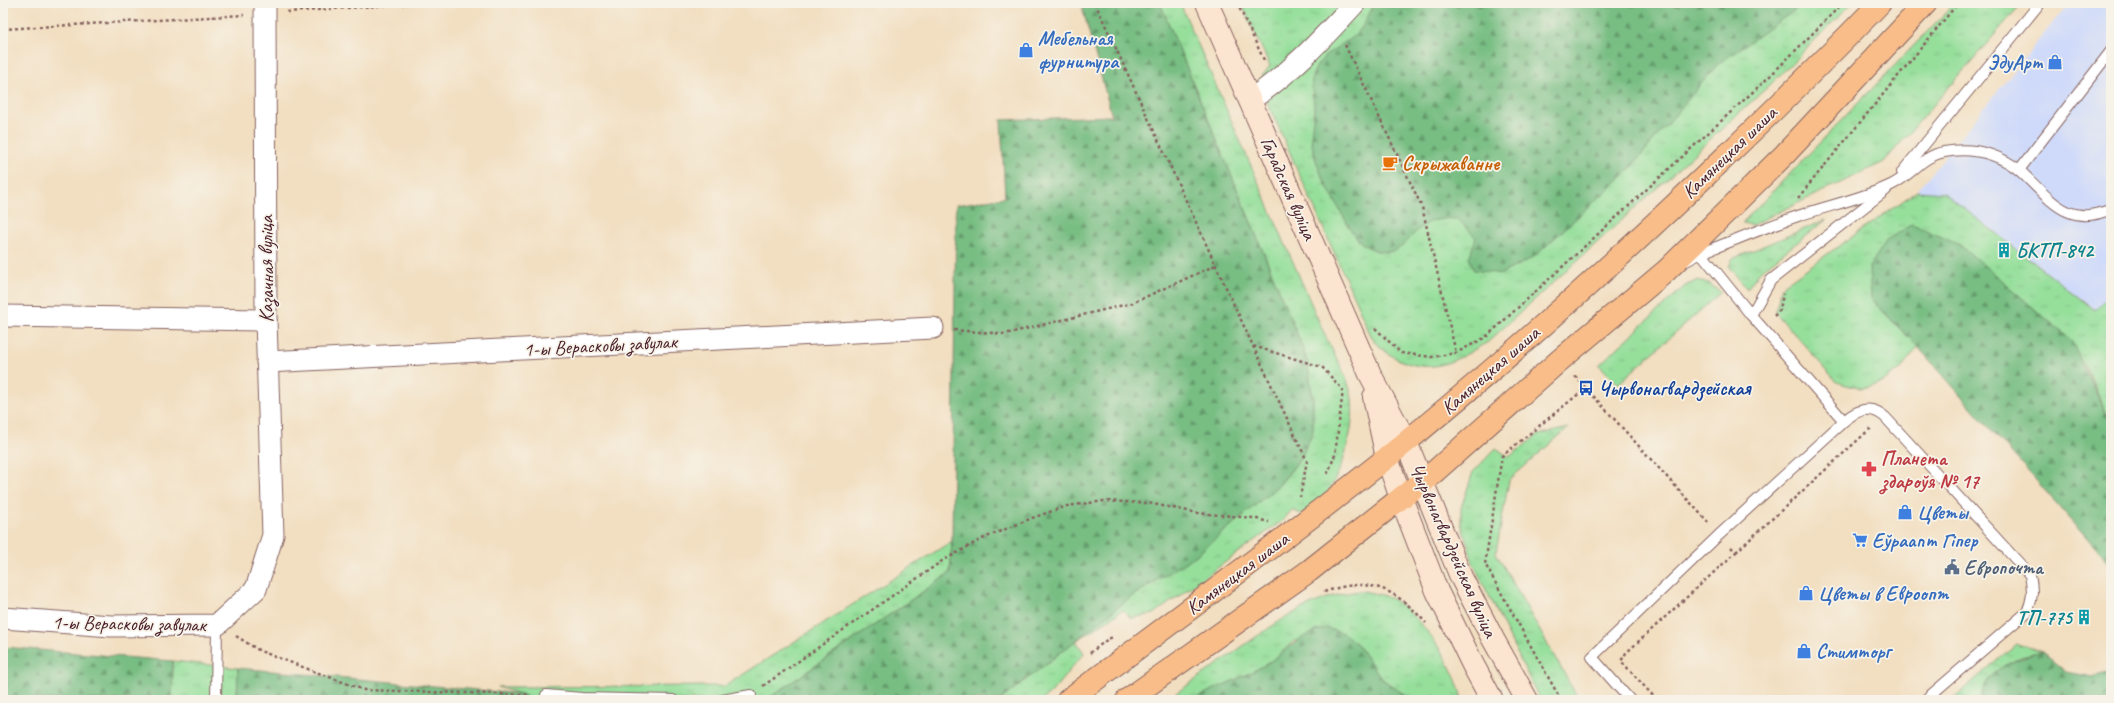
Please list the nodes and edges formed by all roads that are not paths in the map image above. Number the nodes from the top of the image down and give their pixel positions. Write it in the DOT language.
graph roads {
  1 [pos="1207,3"];
  2 [pos="1880,3"];
  3 [pos="1926,3"];
  4 [pos="2040,3"];
  5 [pos="1353,4"];
  6 [pos="265,8"];
  7 [pos="2111,51"];
  8 [pos="1258,95"];
  9 [pos="2019,170"];
  10 [pos="1892,185"];
  11 [pos="2111,209"];
  12 [pos="1701,253"];
  13 [pos="1666,271"];
  14 [pos="1751,314"];
  15 [pos="3,316"];
  16 [pos="266,320"];
  17 [pos="933,328"];
  18 [pos="267,362"];
  19 [pos="1370,374"];
  20 [pos="1844,421"];
  21 [pos="1406,442"];
  22 [pos="1387,458"];
  23 [pos="1423,482"];
  24 [pos="1401,498"];
  25 [pos="273,535"];
  26 [pos="3,618"];
  27 [pos="217,625"];
  28 [pos="546,695"];
  29 [pos="751,695"];
  30 [pos="216,700"];
  31 [pos="674,700"];
  32 [pos="722,700"];
  33 [pos="1068,700"];
  34 [pos="1127,700"];
  35 [pos="1492,700"];
  36 [pos="1527,700"];
  37 [pos="1630,700"];
  38 [pos="1925,700"];
  1 -- 8 [label="main road, Гарадская вуліца"];
  2 -- 21 [label="main road, Камянецкая шаша"];
  3 -- 13 [label="main road, Камянецкая шаша"];
  4 -- 10 [label="lane"];
  5 -- 8 [label="street"];
  6 -- 16 [label="street, Казачная вуліца"];
  7 -- 9 [label="lane"];
  8 -- 19 [label="main road, Гарадская вуліца"];
  9 -- 10 [label="lane"];
  9 -- 11 [label="lane"];
  10 -- 12 [label="lane"];
  10 -- 14 [label="lane"];
  12 -- 13 [label="lane"];
  12 -- 14 [label="lane"];
  13 -- 23 [label="main road, Камянецкая шаша"];
  14 -- 20 [label="lane"];
  15 -- 16 [label="street"];
  16 -- 18 [label="street, Казачная вуліца"];
  17 -- 18 [label="street, 1-ы Верасковы завулак"];
  18 -- 25 [label="street, Казачная вуліца"];
  19 -- 21 [label="main road, Гарадская вуліца"];
  19 -- 22 [label="main road, Гарадская вуліца"];
  20 -- 37 [label="lane"];
  20 -- 38 [label="lane"];
  21 -- 22 [label="main road, Камянецкая шаша"];
  21 -- 23 [label="main road, Чырвонагвардзейская вуліца"];
  22 -- 24 [label="main road, Чырвонагвардзейская вуліца"];
  22 -- 33 [label="main road, Камянецкая шаша"];
  23 -- 24 [label="main road, Камянецкая шаша"];
  23 -- 36 [label="main road, Чырвонагвардзейская вуліца"];
  24 -- 34 [label="main road, Камянецкая шаша"];
  24 -- 35 [label="main road, Чырвонагвардзейская вуліца"];
  25 -- 27 [label="street, 1-ы Верасковы завулак"];
  26 -- 27 [label="street, 1-ы Верасковы завулак"];
  27 -- 30 [label="lane"];
  28 -- 31 [label="lane"];
  29 -- 32 [label="lane"];
}
